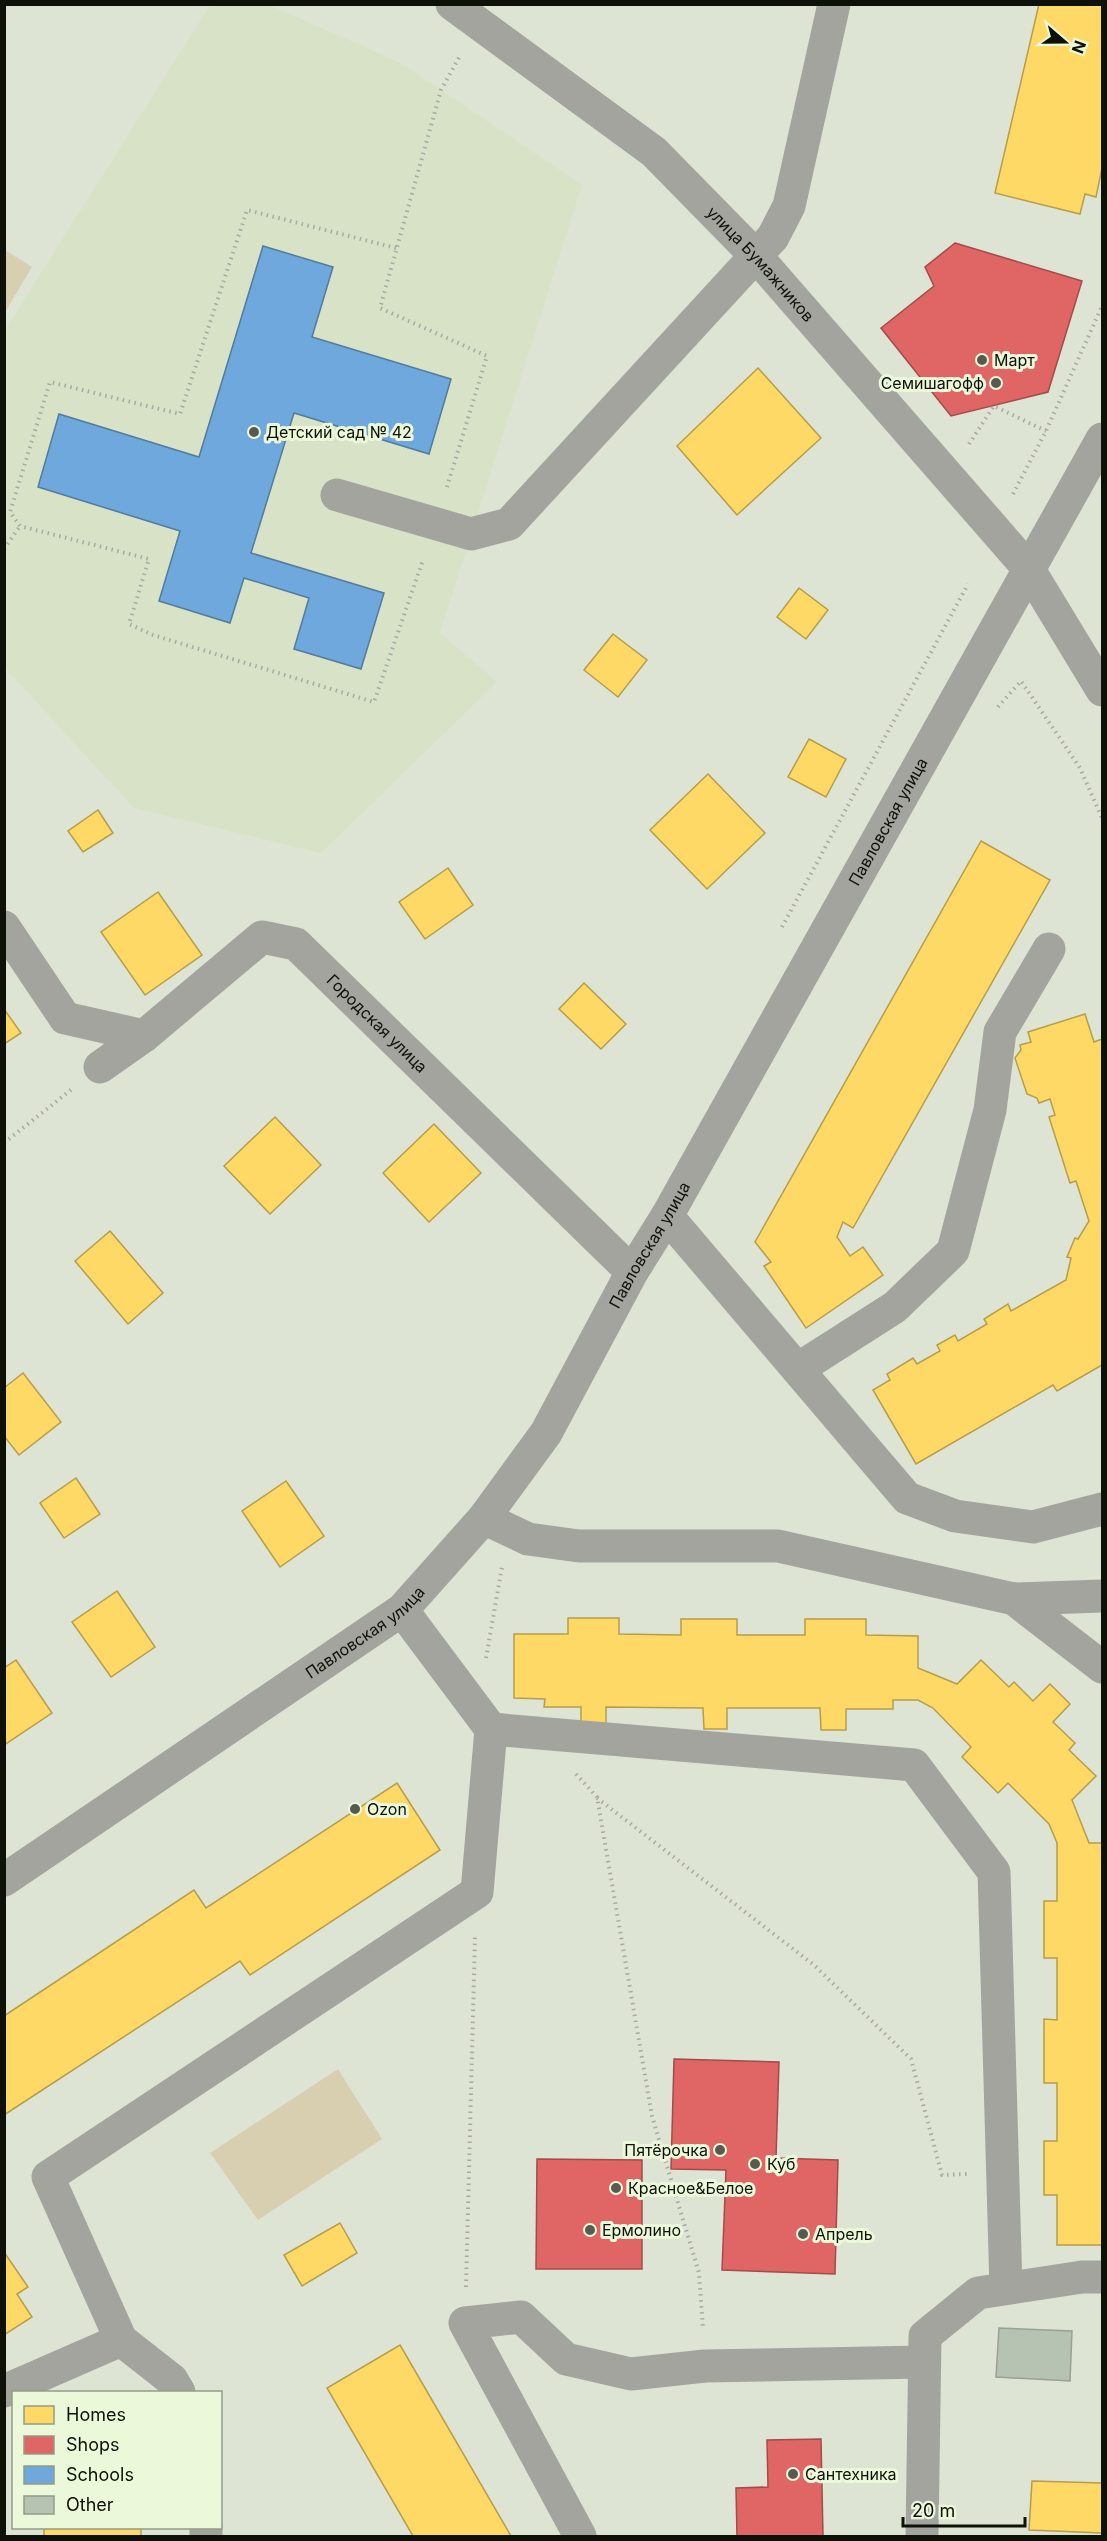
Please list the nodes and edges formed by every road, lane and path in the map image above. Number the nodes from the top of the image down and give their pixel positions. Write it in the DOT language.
graph roads {
  1 [pos="452,4"];
  2 [pos="834,4"];
  3 [pos="396,248"];
  4 [pos="756,256"];
  5 [pos="1102,306"];
  6 [pos="1046,431"];
  7 [pos="1102,439"];
  8 [pos="967,447"];
  9 [pos="337,495"];
  10 [pos="1012,495"];
  11 [pos="20,526"];
  12 [pos="4,549"];
  13 [pos="149,559"];
  14 [pos="1028,568"];
  15 [pos="968,584"];
  16 [pos="1021,681"];
  17 [pos="1102,690"];
  18 [pos="1102,818"];
  19 [pos="4,927"];
  20 [pos="781,929"];
  21 [pos="1048,949"];
  22 [pos="144,1036"];
  23 [pos="100,1067"];
  24 [pos="4,1143"];
  25 [pos="667,1216"];
  26 [pos="632,1272"];
  27 [pos="798,1369"];
  28 [pos="1102,1509"];
  29 [pos="484,1518"];
  30 [pos="1102,1596"];
  31 [pos="1014,1599"];
  32 [pos="402,1610"];
  33 [pos="1102,1667"];
  34 [pos="491,1729"];
  35 [pos="539,1733"];
  36 [pos="597,1797"];
  37 [pos="4,1880"];
  38 [pos="477,1892"];
  39 [pos="1002,2173"];
  40 [pos="1102,2277"];
  41 [pos="1006,2288"];
  42 [pos="465,2323"];
  43 [pos="121,2340"];
  44 [pos="924,2349"];
  45 [pos="705,2366"];
  46 [pos="4,2391"];
  47 [pos="178,2391"];
  48 [pos="580,2536"];
  49 [pos="922,2536"];
  1 -- 4 [label="street, улица Бумажников"];
  2 -- 4 [label="street"];
  3 -- 11 [label="path"];
  4 -- 9 [label="street"];
  4 -- 14 [label="street, улица Бумажников"];
  5 -- 6 [label="path"];
  6 -- 8 [label="path"];
  6 -- 10 [label="path"];
  7 -- 14 [label="street, Павловская улица"];
  11 -- 12 [label="path"];
  11 -- 13 [label="path"];
  14 -- 17 [label="street, улица Бумажников"];
  14 -- 25 [label="street, Павловская улица"];
  15 -- 20 [label="path"];
  16 -- 18 [label="path"];
  19 -- 22 [label="street"];
  21 -- 27 [label="street"];
  22 -- 23 [label="street, Городская улица"];
  22 -- 26 [label="street, Городская улица"];
  23 -- 24 [label="path"];
  25 -- 26 [label="street, Павловская улица"];
  25 -- 27 [label="street"];
  26 -- 29 [label="street, Павловская улица"];
  27 -- 28 [label="street"];
  29 -- 31 [label="street"];
  29 -- 32 [label="street, Павловская улица"];
  30 -- 31 [label="street"];
  31 -- 33 [label="street"];
  32 -- 34 [label="street"];
  32 -- 37 [label="street, Павловская улица"];
  34 -- 35 [label="street"];
  34 -- 38 [label="street"];
  35 -- 36 [label="path"];
  35 -- 39 [label="street"];
  36 -- 39 [label="path"];
  36 -- 45 [label="path"];
  38 -- 42 [label="path"];
  38 -- 43 [label="street"];
  39 -- 41 [label="street"];
  40 -- 41 [label="street"];
  41 -- 44 [label="street"];
  42 -- 45 [label="street"];
  42 -- 48 [label="street"];
  43 -- 46 [label="street"];
  43 -- 47 [label="street"];
  44 -- 45 [label="street"];
  44 -- 49 [label="street"];
}
